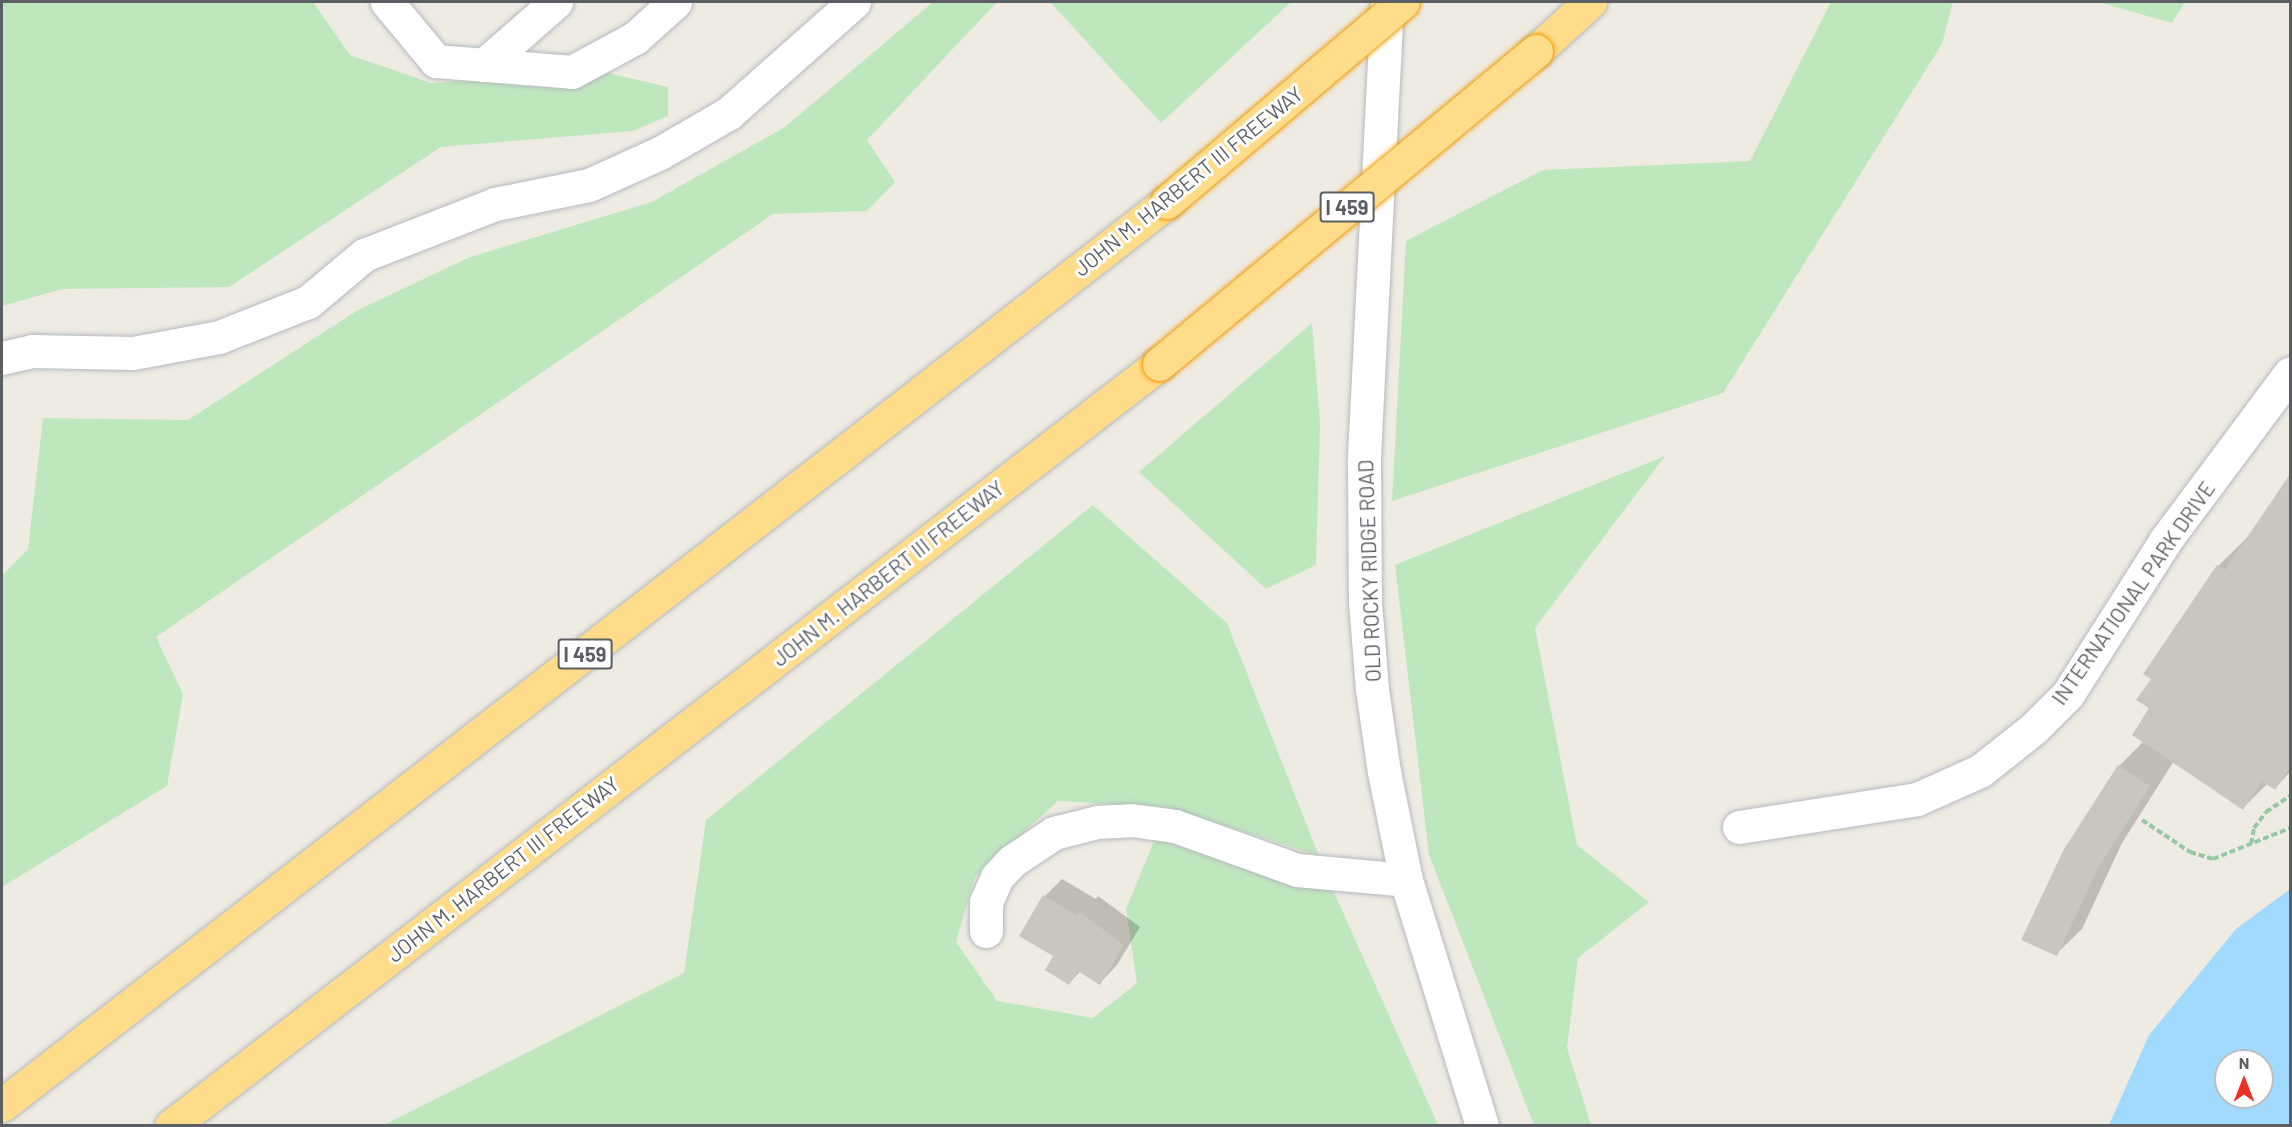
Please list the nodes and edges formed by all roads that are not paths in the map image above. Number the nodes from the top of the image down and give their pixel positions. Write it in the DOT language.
graph roads {
  1 [pos="387,2"];
  2 [pos="556,2"];
  3 [pos="675,2"];
  4 [pos="854,2"];
  5 [pos="1387,2"];
  6 [pos="1403,2"];
  7 [pos="1590,2"];
  8 [pos="484,65"];
  9 [pos="4,365"];
  10 [pos="2290,373"];
  11 [pos="1740,826"];
  12 [pos="1406,880"];
  13 [pos="986,932"];
  14 [pos="2,1105"];
  15 [pos="171,1125"];
  16 [pos="1482,1125"];
  1 -- 8 [label="street"];
  2 -- 8 [label="street"];
  3 -- 8 [label="street"];
  4 -- 9 [label="street"];
  5 -- 12 [label="street, OLD ROCKY RIDGE ROAD"];
  6 -- 14 [label="highway, JOHN M. HARBERT III FREEWAY / I 459, bridge"];
  7 -- 15 [label="highway, JOHN M. HARBERT III FREEWAY / I 459, bridge"];
  10 -- 11 [label="street, INTERNATIONAL PARK DRIVE"];
  12 -- 13 [label="street"];
  12 -- 16 [label="street, OLD ROCKY RIDGE ROAD"];
}
